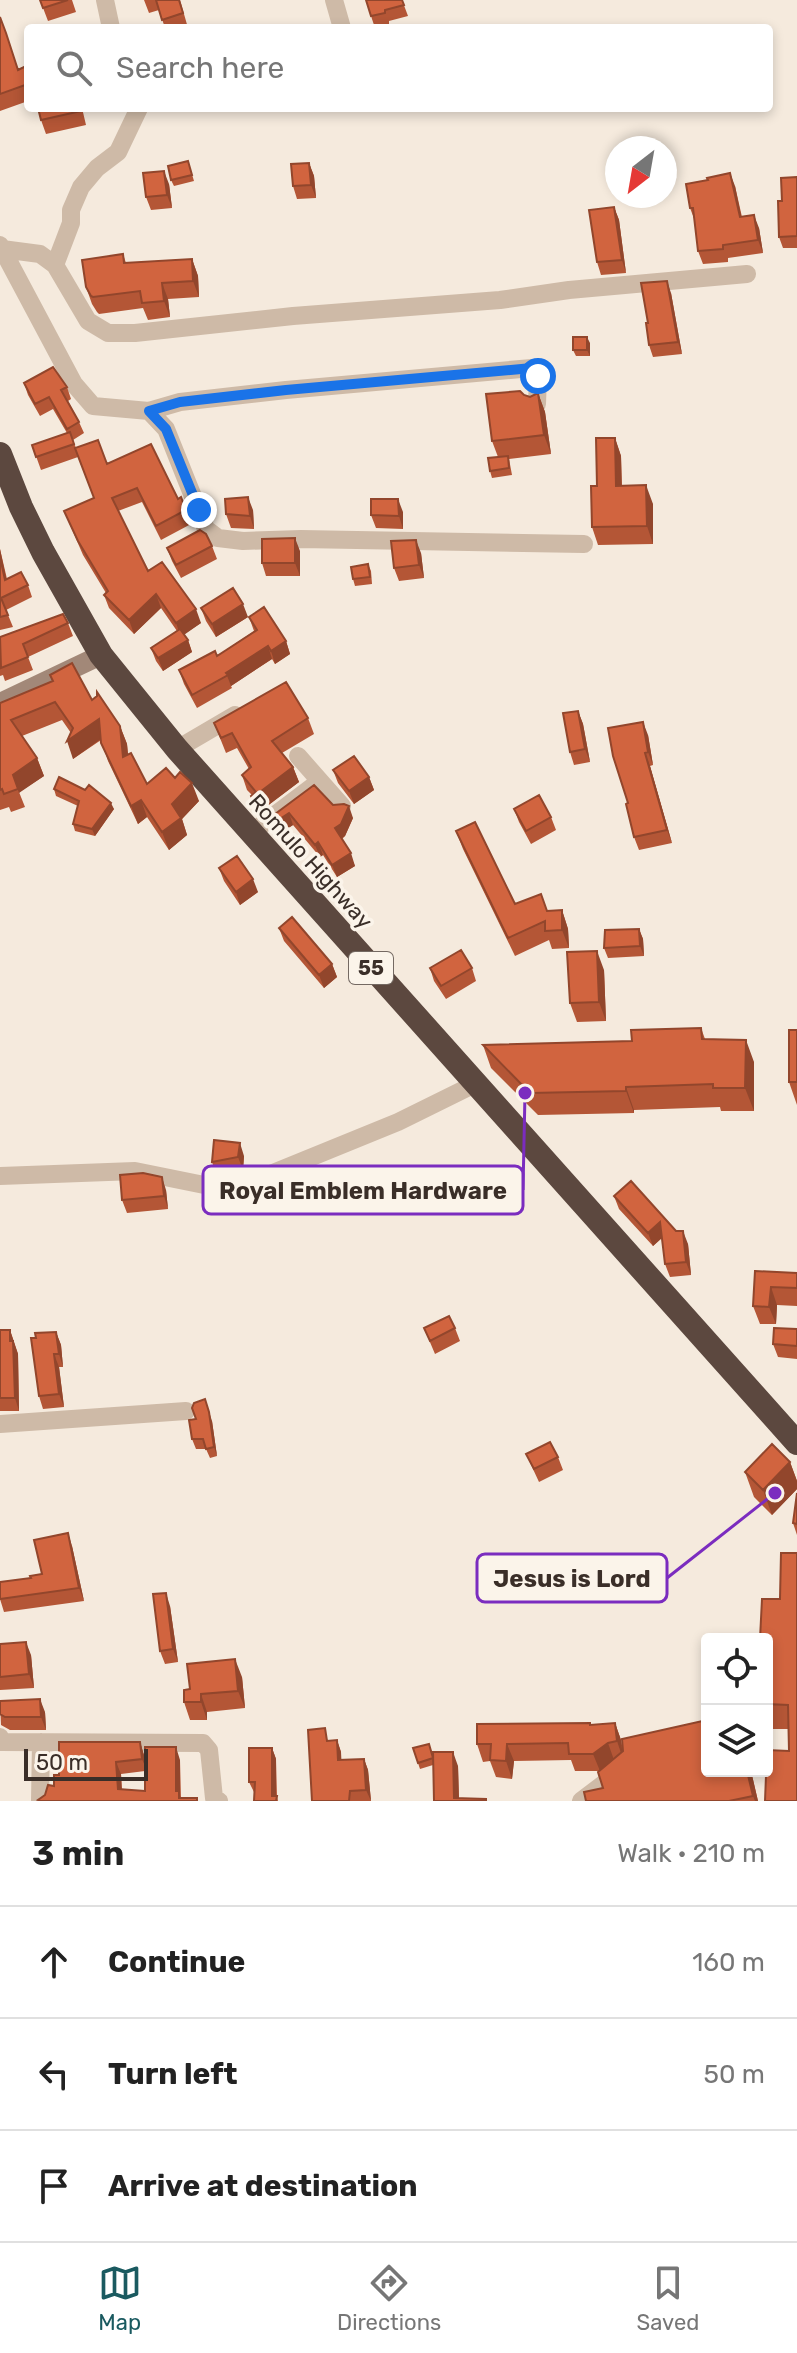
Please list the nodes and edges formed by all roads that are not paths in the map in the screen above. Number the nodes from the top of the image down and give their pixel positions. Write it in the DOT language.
graph roads {
  1 [pos="105,0"];
  2 [pos="334,0"];
  3 [pos="110,24"];
  4 [pos="341,24"];
  5 [pos="137,112"];
  6 [pos="1,247"];
  7 [pos="55,265"];
  8 [pos="747,274"];
  9 [pos="537,404"];
  10 [pos="149,411"];
  11 [pos="0,454"];
  12 [pos="584,544"];
  13 [pos="101,655"];
  14 [pos="0,703"];
  15 [pos="245,710"];
  16 [pos="177,749"];
  17 [pos="298,756"];
  18 [pos="320,781"];
  19 [pos="342,806"];
  20 [pos="251,833"];
  21 [pos="475,1084"];
  22 [pos="0,1176"];
  23 [pos="186,1411"];
  24 [pos="0,1424"];
  25 [pos="797,1443"];
  26 [pos="0,1737"];
  27 [pos="41,1742"];
  28 [pos="621,1770"];
  29 [pos="40,1801"];
  30 [pos="219,1801"];
  31 [pos="581,1801"];
  1 -- 3 [label="street"];
  2 -- 4 [label="street"];
  5 -- 7 [label="street"];
  6 -- 7 [label="street"];
  6 -- 10 [label="street"];
  7 -- 8 [label="street"];
  9 -- 10 [label="street"];
  10 -- 12 [label="street"];
  11 -- 13 [label="highway, Romulo Highway / 55"];
  13 -- 14 [label="street"];
  13 -- 16 [label="highway, Romulo Highway / 55"];
  15 -- 16 [label="street"];
  16 -- 20 [label="highway, Romulo Highway / 55"];
  17 -- 18 [label="street"];
  18 -- 19 [label="street"];
  18 -- 20 [label="street"];
  20 -- 21 [label="highway, Romulo Highway / 55"];
  21 -- 22 [label="street"];
  21 -- 25 [label="highway, Romulo Highway / 55"];
  23 -- 24 [label="street"];
  26 -- 27 [label="street"];
  27 -- 29 [label="street"];
  27 -- 30 [label="street"];
  28 -- 31 [label="street"];
}
